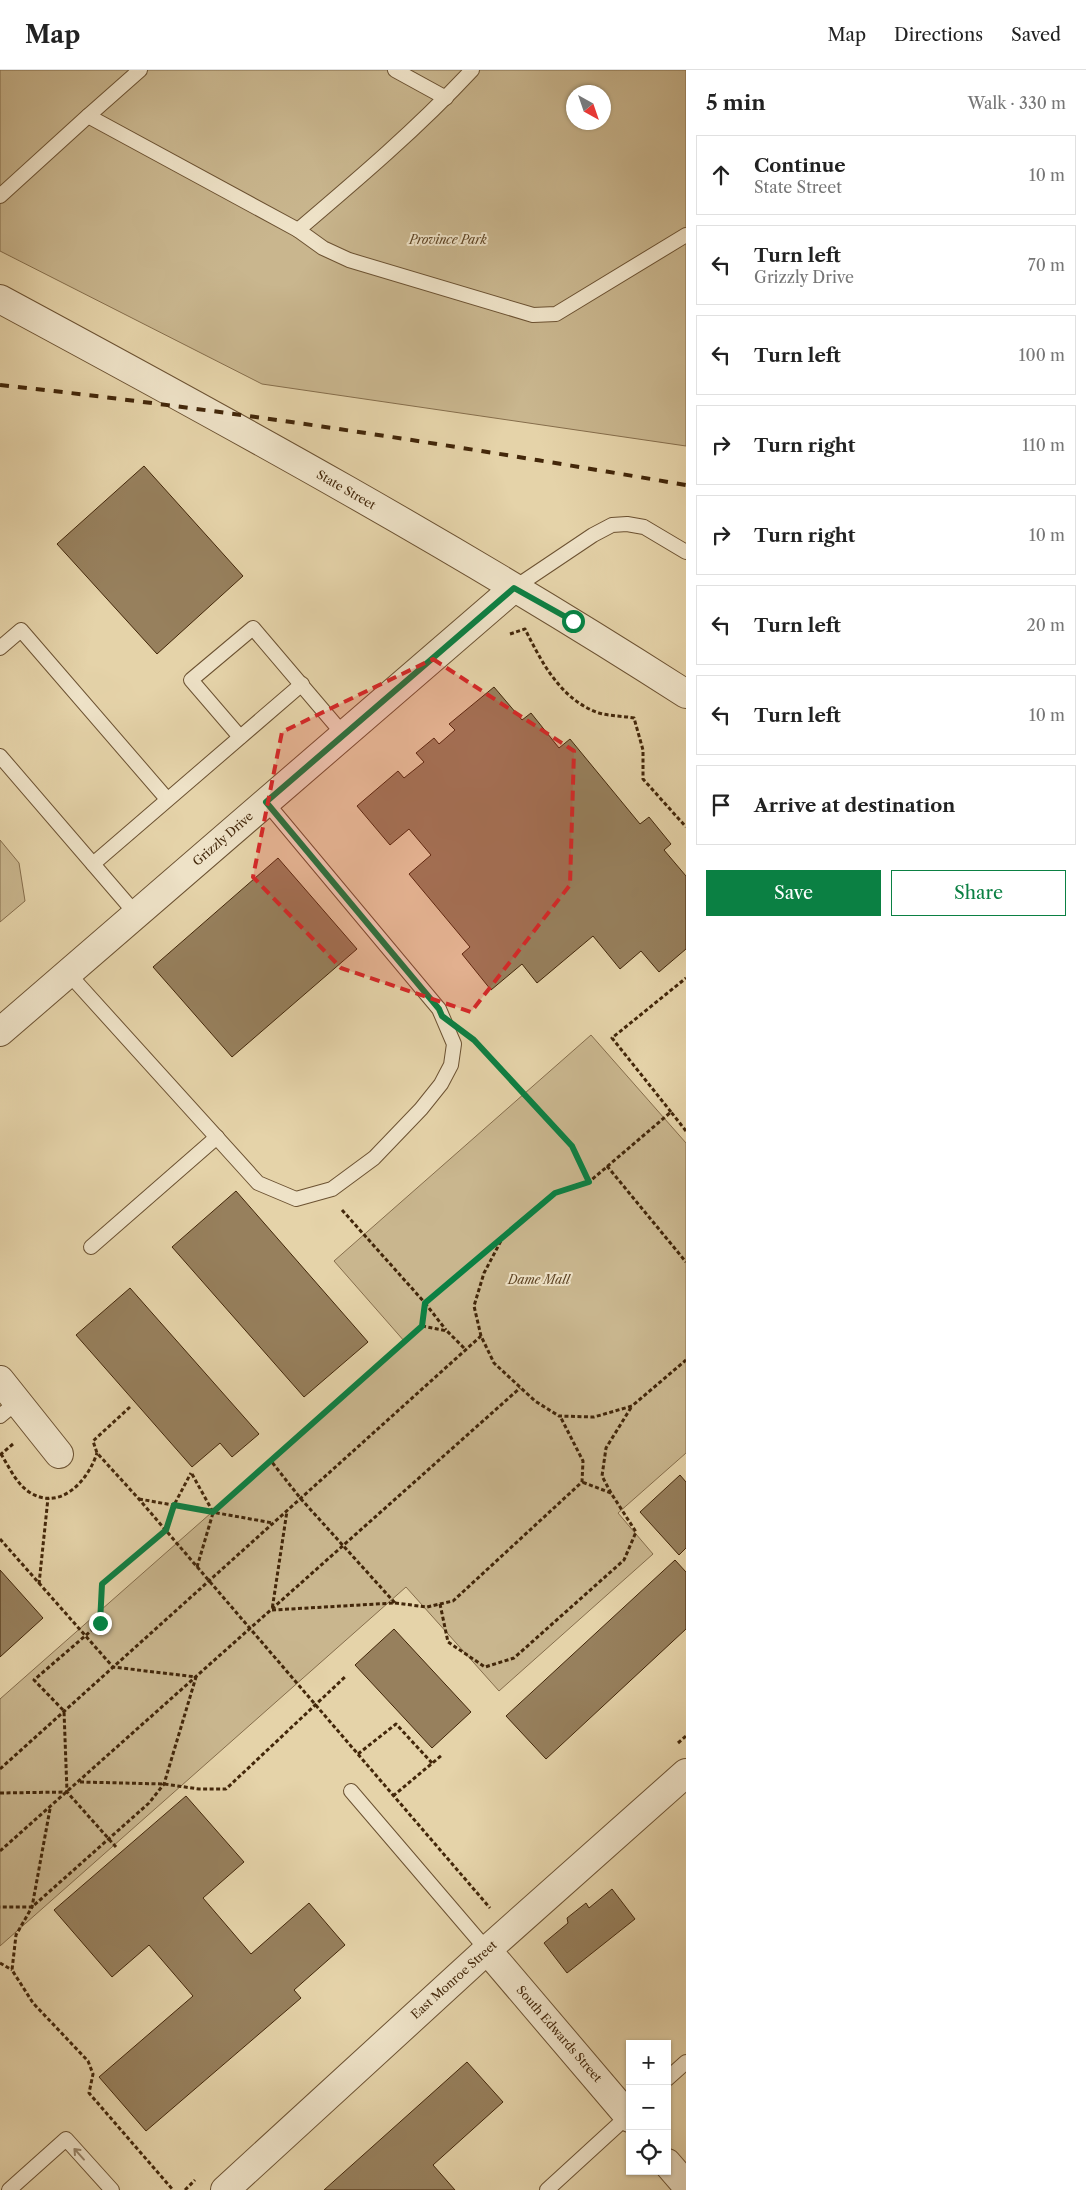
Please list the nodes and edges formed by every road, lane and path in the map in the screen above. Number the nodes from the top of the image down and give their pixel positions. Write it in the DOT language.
graph roads {
  1 [pos="140,70"];
  2 [pos="395,70"];
  3 [pos="472,70"];
  4 [pos="446,98"];
  5 [pos="88,116"];
  6 [pos="0,196"];
  7 [pos="298,230"];
  8 [pos="686,235"];
  9 [pos="0,299"];
  10 [pos="686,552"];
  11 [pos="514,588"];
  12 [pos="507,635"];
  13 [pos="0,648"];
  14 [pos="302,684"];
  15 [pos="686,694"];
  16 [pos="344,735"];
  17 [pos="240,737"];
  18 [pos="0,756"];
  19 [pos="167,799"];
  20 [pos="266,802"];
  21 [pos="686,827"];
  22 [pos="93,864"];
  23 [pos="136,914"];
  24 [pos="68,973"];
  25 [pos="686,978"];
  26 [pos="442,1016"];
  27 [pos="0,1032"];
  28 [pos="671,1112"];
  29 [pos="686,1131"];
  30 [pos="216,1137"];
  31 [pos="607,1166"];
  32 [pos="589,1182"];
  33 [pos="338,1205"];
  34 [pos="503,1237"];
  35 [pos="91,1247"];
  36 [pos="686,1262"];
  37 [pos="425,1303"];
  38 [pos="422,1326"];
  39 [pos="447,1331"];
  40 [pos="482,1336"];
  41 [pos="466,1350"];
  42 [pos="686,1360"];
  43 [pos="0,1380"];
  44 [pos="520,1388"];
  45 [pos="632,1406"];
  46 [pos="130,1407"];
  47 [pos="9,1409"];
  48 [pos="559,1416"];
  49 [pos="59,1454"];
  50 [pos="271,1461"];
  51 [pos="582,1482"];
  52 [pos="611,1493"];
  53 [pos="48,1498"];
  54 [pos="138,1498"];
  55 [pos="300,1499"];
  56 [pos="174,1505"];
  57 [pos="287,1511"];
  58 [pos="213,1512"];
  59 [pos="273,1523"];
  60 [pos="166,1530"];
  61 [pos="0,1539"];
  62 [pos="343,1546"];
  63 [pos="197,1567"];
  64 [pos="209,1581"];
  65 [pos="39,1584"];
  66 [pos="395,1603"];
  67 [pos="440,1604"];
  68 [pos="272,1610"];
  69 [pos="250,1629"];
  70 [pos="86,1636"];
  71 [pos="113,1667"];
  72 [pos="346,1676"];
  73 [pos="196,1677"];
  74 [pos="315,1705"];
  75 [pos="64,1712"];
  76 [pos="358,1754"];
  77 [pos="442,1755"];
  78 [pos="432,1763"];
  79 [pos="0,1769"];
  80 [pos="686,1773"];
  81 [pos="79,1782"];
  82 [pos="164,1784"];
  83 [pos="351,1791"];
  84 [pos="0,1792"];
  85 [pos="68,1792"];
  86 [pos="393,1796"];
  87 [pos="50,1808"];
  88 [pos="108,1839"];
  89 [pos="116,1847"];
  90 [pos="0,1851"];
  91 [pos="0,1907"];
  92 [pos="32,1907"];
  93 [pos="494,1913"];
  94 [pos="487,1950"];
  95 [pos="0,1963"];
  96 [pos="12,1970"];
  97 [pos="686,2062"];
  98 [pos="671,2075"];
  99 [pos="626,2112"];
  100 [pos="626,2119"];
  101 [pos="671,2167"];
  102 [pos="686,2185"];
  103 [pos="9,2190"];
  104 [pos="112,2190"];
  105 [pos="173,2190"];
  106 [pos="225,2190"];
  107 [pos="547,2190"];
  1 -- 5 [label="lane"];
  2 -- 4 [label="lane"];
  3 -- 4 [label="lane"];
  4 -- 7 [label="lane"];
  5 -- 6 [label="lane"];
  5 -- 7 [label="lane"];
  7 -- 8 [label="lane"];
  9 -- 11 [label="street, State Street"];
  10 -- 11 [label="lane"];
  11 -- 15 [label="street, State Street"];
  11 -- 16 [label="street, Grizzly Drive"];
  12 -- 21 [label="path"];
  13 -- 19 [label="lane"];
  14 -- 16 [label="lane"];
  14 -- 17 [label="lane"];
  14 -- 17 [label="lane"];
  16 -- 20 [label="street, Grizzly Drive"];
  17 -- 19 [label="lane"];
  18 -- 22 [label="lane"];
  19 -- 22 [label="lane"];
  20 -- 23 [label="street, Grizzly Drive"];
  20 -- 26 [label="lane"];
  22 -- 23 [label="lane"];
  23 -- 24 [label="street, Grizzly Drive"];
  24 -- 27 [label="street, Grizzly Drive"];
  24 -- 30 [label="lane"];
  25 -- 28 [label="path"];
  26 -- 30 [label="lane"];
  26 -- 32 [label="path"];
  28 -- 29 [label="path"];
  28 -- 31 [label="path"];
  30 -- 35 [label="lane"];
  31 -- 32 [label="path"];
  31 -- 36 [label="path"];
  32 -- 34 [label="path"];
  33 -- 37 [label="path"];
  34 -- 37 [label="path"];
  34 -- 40 [label="path"];
  37 -- 38 [label="path"];
  37 -- 39 [label="path"];
  38 -- 39 [label="path"];
  38 -- 50 [label="path"];
  39 -- 41 [label="path"];
  40 -- 41 [label="path"];
  40 -- 44 [label="path"];
  41 -- 55 [label="path"];
  42 -- 45 [label="path"];
  43 -- 47 [label="street"];
  44 -- 48 [label="path"];
  44 -- 62 [label="path"];
  45 -- 48 [label="path"];
  45 -- 52 [label="path"];
  46 -- 54 [label="path"];
  47 -- 49 [label="street"];
  48 -- 51 [label="path"];
  50 -- 55 [label="path"];
  50 -- 58 [label="path"];
  51 -- 52 [label="path"];
  51 -- 67 [label="path"];
  52 -- 67 [label="path"];
  53 -- 65 [label="path"];
  54 -- 56 [label="path"];
  54 -- 60 [label="path"];
  55 -- 57 [label="path"];
  55 -- 62 [label="path"];
  56 -- 58 [label="path"];
  56 -- 58 [label="path"];
  56 -- 60 [label="path"];
  57 -- 59 [label="path"];
  57 -- 68 [label="path"];
  58 -- 59 [label="path"];
  58 -- 63 [label="path"];
  59 -- 64 [label="path"];
  60 -- 63 [label="path"];
  60 -- 70 [label="path"];
  61 -- 65 [label="path"];
  62 -- 66 [label="path"];
  62 -- 68 [label="path"];
  63 -- 64 [label="path"];
  64 -- 69 [label="path"];
  64 -- 71 [label="path"];
  65 -- 70 [label="path"];
  66 -- 67 [label="path"];
  66 -- 68 [label="path"];
  68 -- 69 [label="path"];
  69 -- 73 [label="path"];
  69 -- 74 [label="path"];
  70 -- 71 [label="path"];
  70 -- 75 [label="path"];
  71 -- 73 [label="path"];
  71 -- 75 [label="path"];
  72 -- 74 [label="path"];
  73 -- 81 [label="path"];
  73 -- 82 [label="path"];
  74 -- 76 [label="path"];
  74 -- 82 [label="path"];
  75 -- 79 [label="path"];
  75 -- 85 [label="path"];
  76 -- 78 [label="path"];
  76 -- 86 [label="path"];
  77 -- 78 [label="path"];
  78 -- 86 [label="path"];
  80 -- 94 [label="street, East Monroe Street"];
  81 -- 82 [label="path"];
  81 -- 85 [label="path"];
  82 -- 88 [label="path"];
  83 -- 94 [label="lane"];
  84 -- 85 [label="path"];
  85 -- 87 [label="path"];
  85 -- 88 [label="path"];
  86 -- 93 [label="path"];
  87 -- 90 [label="path"];
  87 -- 92 [label="path"];
  88 -- 89 [label="path"];
  88 -- 92 [label="path"];
  91 -- 92 [label="path"];
  92 -- 96 [label="path"];
  94 -- 99 [label="street, South Edwards Street"];
  94 -- 106 [label="street, East Monroe Street"];
  95 -- 96 [label="path"];
  96 -- 105 [label="path"];
  97 -- 98 [label="lane"];
  100 -- 107 [label="lane"];
  101 -- 102 [label="street"];
  104 -- 103 [label="lane, one-way"];
}
